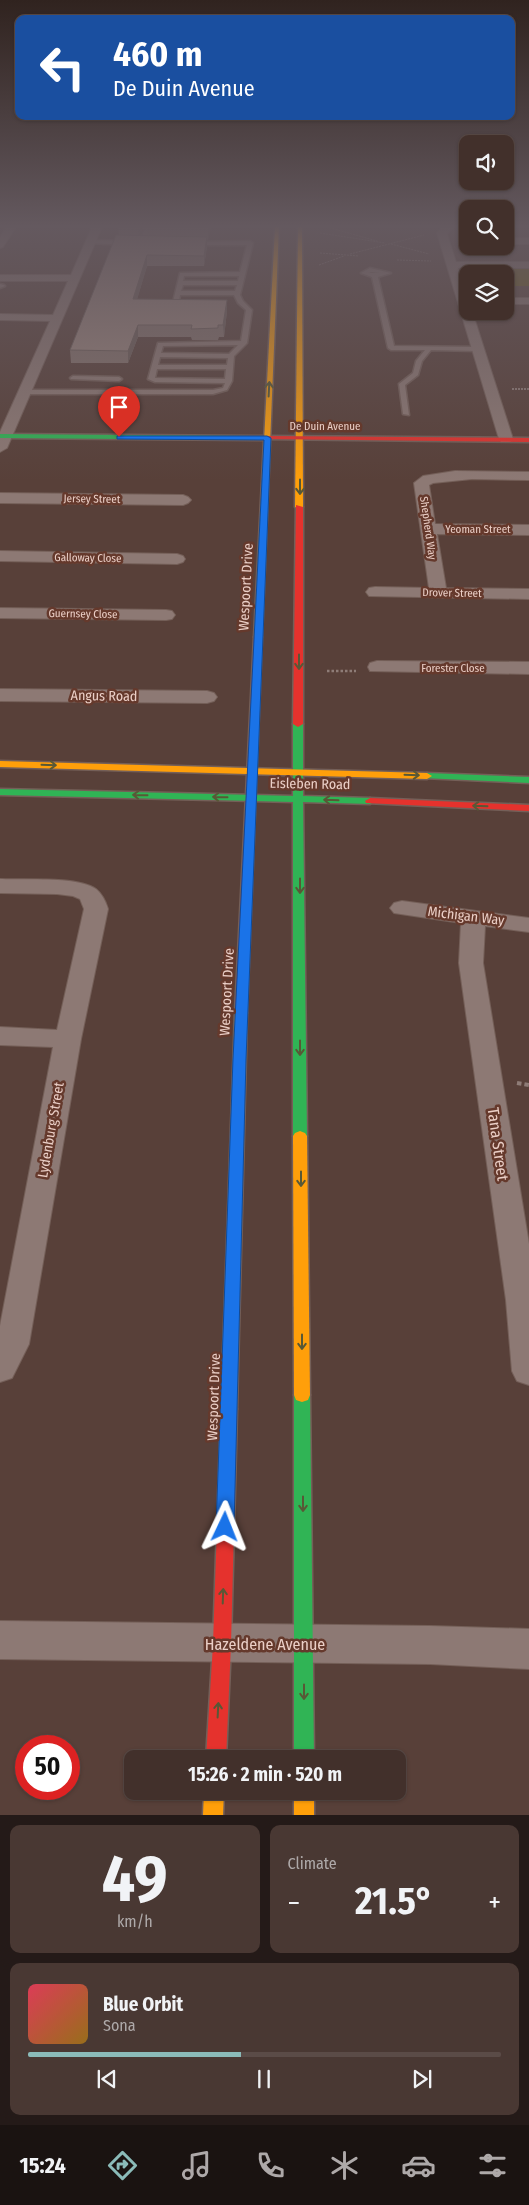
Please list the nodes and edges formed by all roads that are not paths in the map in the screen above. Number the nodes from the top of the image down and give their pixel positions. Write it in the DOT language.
graph roads {
  1 [pos="60,312"];
  2 [pos="249,312"];
  3 [pos="273,312"];
  4 [pos="300,312"];
  5 [pos="383,312"];
  6 [pos="0,317"];
  7 [pos="57,318"];
  8 [pos="471,320"];
  9 [pos="244,343"];
  10 [pos="429,349"];
  11 [pos="478,349"];
  12 [pos="156,355"];
  13 [pos="231,356"];
  14 [pos="153,366"];
  15 [pos="230,367"];
  16 [pos="122,370"];
  17 [pos="73,378"];
  18 [pos="119,379"];
  19 [pos="229,380"];
  20 [pos="25,392"];
  21 [pos="115,392"];
  22 [pos="0,406"];
  23 [pos="19,406"];
  24 [pos="407,414"];
  25 [pos="267,438"];
  26 [pos="299,438"];
  27 [pos="2,440"];
  28 [pos="506,440"];
  29 [pos="529,440"];
  30 [pos="529,476"];
  31 [pos="0,498"];
  32 [pos="184,500"];
  33 [pos="428,529"];
  34 [pos="529,530"];
  35 [pos="0,556"];
  36 [pos="177,559"];
  37 [pos="376,592"];
  38 [pos="438,593"];
  39 [pos="529,594"];
  40 [pos="0,613"];
  41 [pos="166,615"];
  42 [pos="529,668"];
  43 [pos="369,669"];
  44 [pos="0,695"];
  45 [pos="207,697"];
  46 [pos="0,764"];
  47 [pos="252,770"];
  48 [pos="298,771"];
  49 [pos="529,780"];
  50 [pos="0,792"];
  51 [pos="252,798"];
  52 [pos="299,799"];
  53 [pos="529,808"];
  54 [pos="0,886"];
  55 [pos="402,908"];
  56 [pos="473,917"];
  57 [pos="529,925"];
  58 [pos="0,1036"];
  59 [pos="68,1039"];
  60 [pos="525,1301"];
  61 [pos="0,1368"];
  62 [pos="529,1371"];
  63 [pos="0,1640"];
  64 [pos="222,1644"];
  65 [pos="304,1644"];
  66 [pos="529,1649"];
  67 [pos="216,1750"];
  68 [pos="304,1750"];
  69 [pos="214,1800"];
  70 [pos="304,1800"];
  71 [pos="213,1815"];
  72 [pos="304,1815"];
  1 -- 7 [label="street"];
  2 -- 9 [label="lane"];
  25 -- 3 [label="main road, Wespoort Drive, one-way"];
  4 -- 26 [label="main road"];
  5 -- 10 [label="lane"];
  6 -- 7 [label="street"];
  7 -- 20 [label="street"];
  8 -- 11 [label="street"];
  9 -- 12 [label="lane"];
  9 -- 13 [label="lane"];
  10 -- 11 [label="lane"];
  10 -- 24 [label="lane"];
  11 -- 28 [label="street"];
  12 -- 13 [label="lane"];
  12 -- 14 [label="lane"];
  13 -- 15 [label="lane"];
  14 -- 15 [label="lane"];
  14 -- 19 [label="lane"];
  15 -- 19 [label="lane"];
  16 -- 18 [label="lane"];
  17 -- 18 [label="lane"];
  18 -- 21 [label="lane"];
  19 -- 21 [label="lane"];
  20 -- 21 [label="lane"];
  20 -- 23 [label="street"];
  22 -- 23 [label="street"];
  23 -- 27 [label="street"];
  25 -- 26 [label="main road, De Duin Avenue"];
  25 -- 27 [label="main road, De Duin Avenue"];
  25 -- 47 [label="main road, Wespoort Drive"];
  26 -- 28 [label="main road, De Duin Avenue"];
  26 -- 48 [label="main road, one-way"];
  28 -- 29 [label="main road, De Duin Avenue"];
  30 -- 33 [label="street, Shepherd Way"];
  31 -- 32 [label="street, Jersey Street"];
  33 -- 34 [label="street, Yeoman Street"];
  33 -- 38 [label="street, Shepherd Way"];
  35 -- 36 [label="street, Galloway Close"];
  37 -- 38 [label="street, Drover Street"];
  38 -- 39 [label="street, Drover Street"];
  40 -- 41 [label="street, Guernsey Close"];
  42 -- 43 [label="street, Forester Close"];
  44 -- 45 [label="street, Angus Road"];
  46 -- 47 [label="main road, Eisleben Road, one-way"];
  47 -- 48 [label="main road, Eisleben Road"];
  47 -- 51 [label="main road, Wespoort Drive"];
  48 -- 49 [label="main road, Eisleben Road, one-way"];
  48 -- 52 [label="main road"];
  51 -- 50 [label="main road, Eisleben Road, one-way"];
  51 -- 52 [label="main road, Eisleben Road"];
  64 -- 51 [label="main road, Wespoort Drive, one-way"];
  53 -- 52 [label="main road, Eisleben Road, one-way"];
  52 -- 65 [label="main road, one-way"];
  54 -- 59 [label="street, Lydenburg Street"];
  55 -- 56 [label="street, Michigan Way"];
  56 -- 57 [label="street, Michigan Way"];
  56 -- 60 [label="street, Tana Street"];
  58 -- 59 [label="street"];
  59 -- 61 [label="street, Lydenburg Street"];
  60 -- 62 [label="street, Tana Street"];
  63 -- 64 [label="street, Hazeldene Avenue"];
  64 -- 65 [label="street, Hazeldene Avenue"];
  67 -- 64 [label="main road, Wespoort Drive, one-way"];
  65 -- 66 [label="street, Hazeldene Avenue"];
  65 -- 68 [label="main road, one-way"];
  69 -- 71 [label="main road"];
  70 -- 72 [label="main road"];
}
